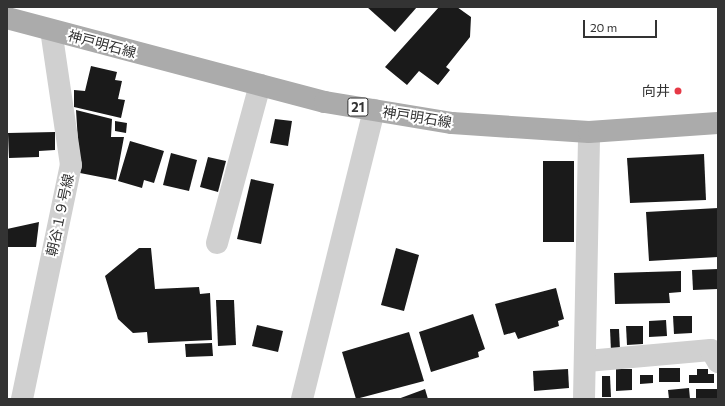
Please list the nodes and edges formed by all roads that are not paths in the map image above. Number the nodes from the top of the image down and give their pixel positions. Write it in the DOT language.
graph roads {
  1 [pos="7,18"];
  2 [pos="51,30"];
  3 [pos="260,85"];
  4 [pos="374,110"];
  5 [pos="718,123"];
  6 [pos="589,132"];
  7 [pos="217,243"];
  8 [pos="587,361"];
  9 [pos="718,362"];
  10 [pos="22,399"];
  11 [pos="302,399"];
  12 [pos="584,399"];
  1 -- 2 [label="main road, 神戸明石線 / 21"];
  2 -- 3 [label="main road, 神戸明石線 / 21"];
  2 -- 10 [label="street, 朝谷１９号線"];
  3 -- 4 [label="main road, 神戸明石線 / 21"];
  3 -- 7 [label="street"];
  4 -- 6 [label="main road, 神戸明石線 / 21"];
  4 -- 11 [label="street"];
  5 -- 6 [label="main road, 神戸明石線 / 21"];
  6 -- 8 [label="street"];
  8 -- 9 [label="street"];
  8 -- 12 [label="street"];
}
